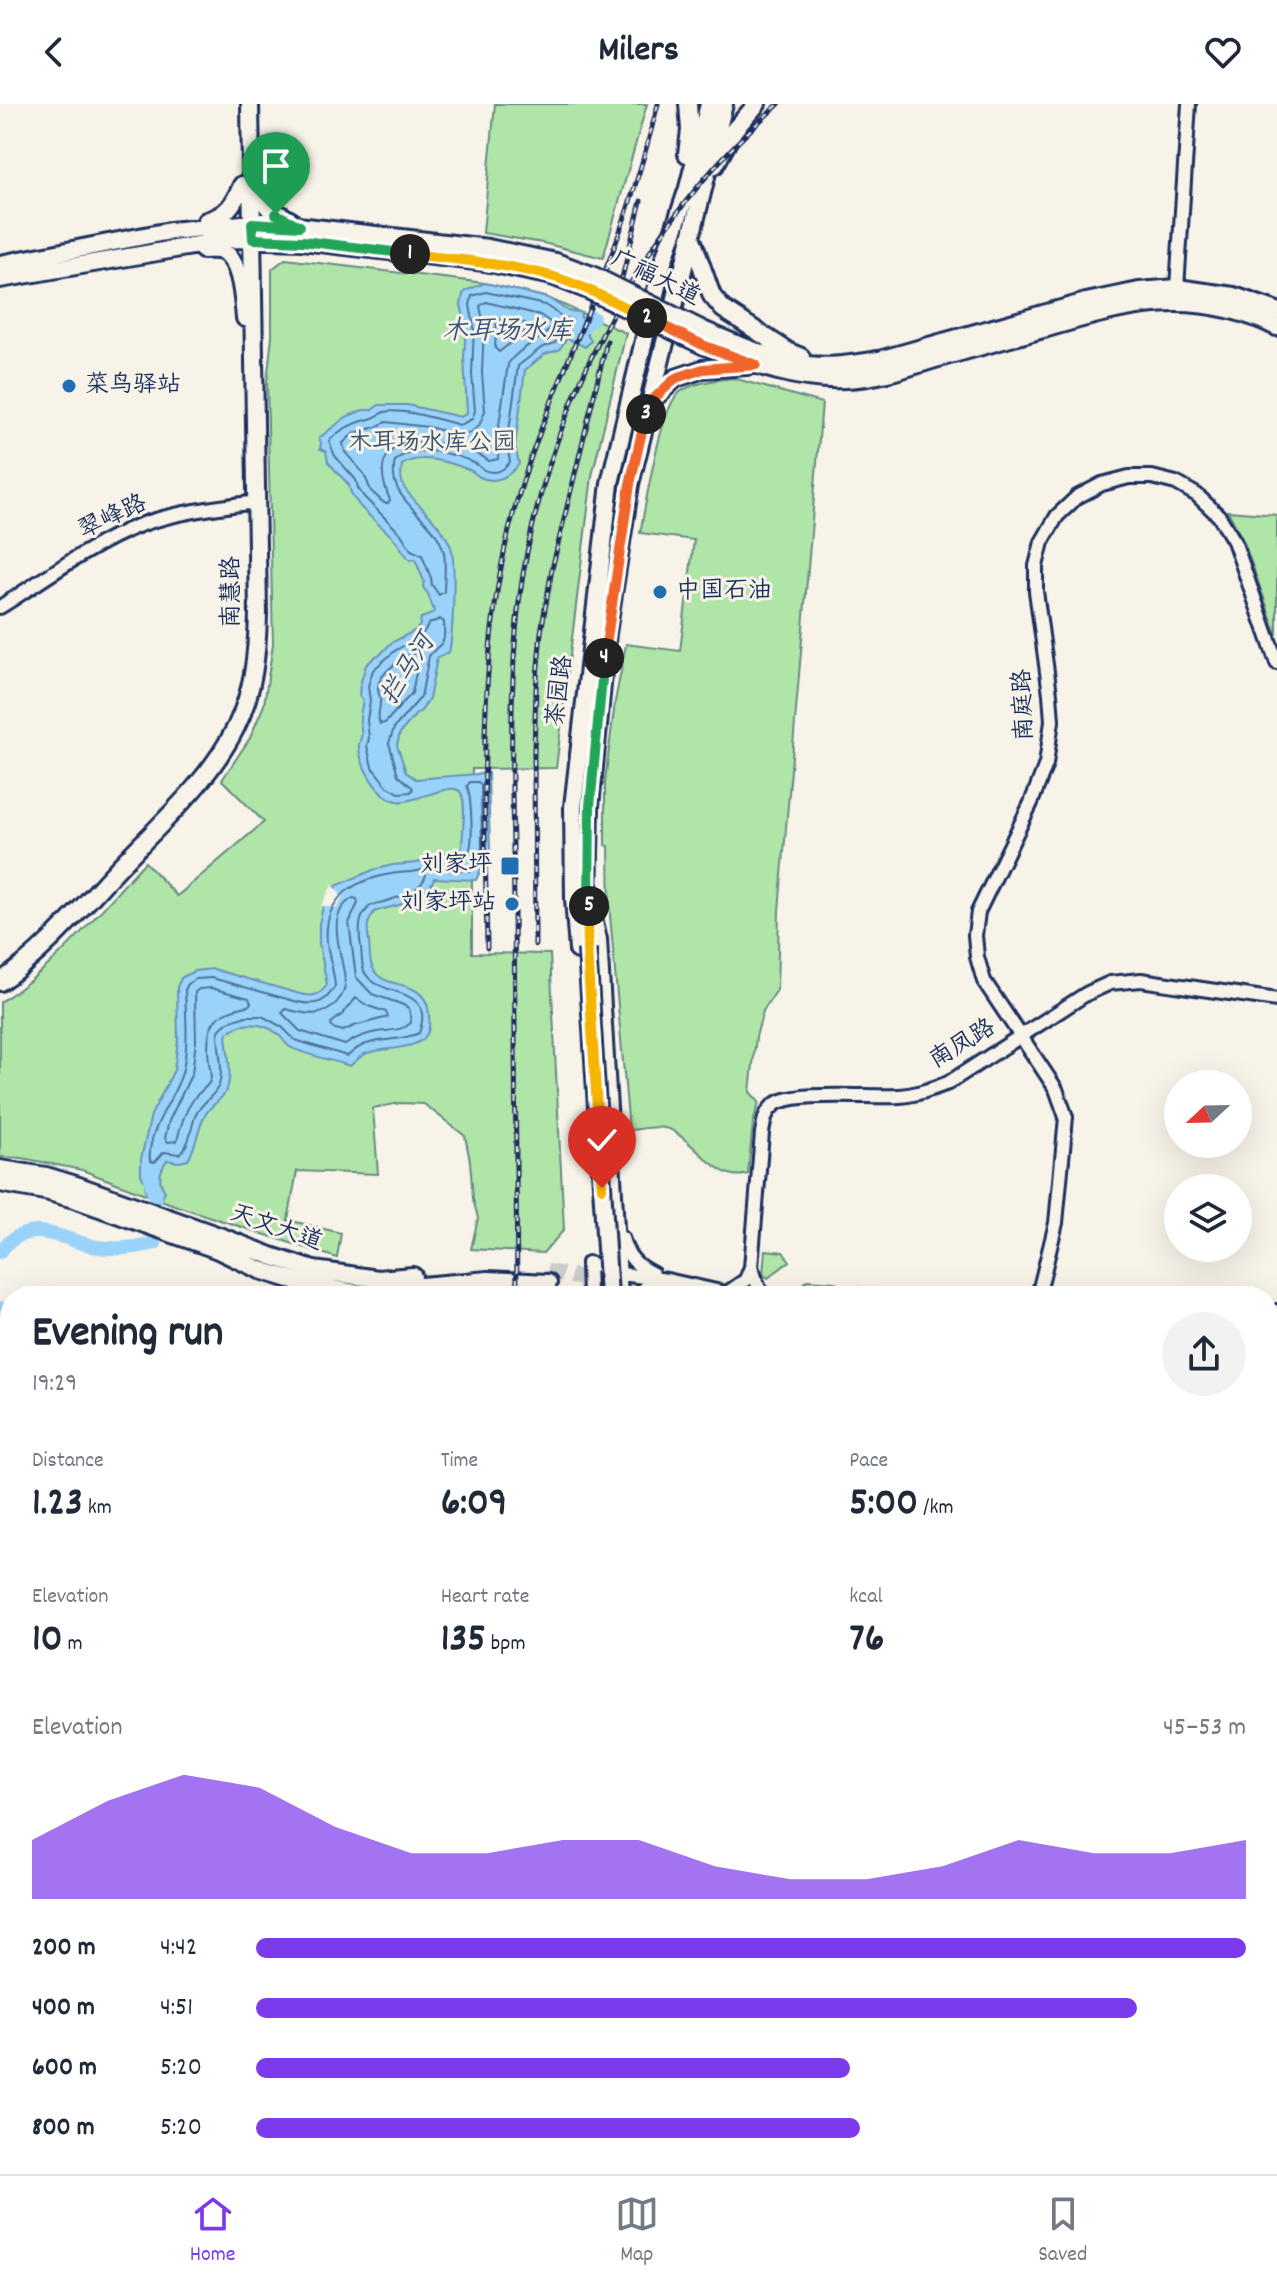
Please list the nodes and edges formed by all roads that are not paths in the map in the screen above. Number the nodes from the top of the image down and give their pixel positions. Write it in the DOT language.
graph roads {
  1 [pos="240,104"];
  2 [pos="250,104"];
  3 [pos="688,104"];
  4 [pos="709,104"];
  5 [pos="724,104"];
  6 [pos="757,104"];
  7 [pos="1189,104"];
  8 [pos="247,179"];
  9 [pos="703,187"];
  10 [pos="170,231"];
  11 [pos="248,231"];
  12 [pos="301,233"];
  13 [pos="692,238"];
  14 [pos="173,249"];
  15 [pos="0,264"];
  16 [pos="662,265"];
  17 [pos="0,279"];
  18 [pos="1177,288"];
  19 [pos="1277,311"];
  20 [pos="245,318"];
  21 [pos="1277,327"];
  22 [pos="706,339"];
  23 [pos="254,357"];
  24 [pos="756,365"];
  25 [pos="821,365"];
  26 [pos="648,404"];
  27 [pos="252,503"];
  28 [pos="0,607"];
  29 [pos="1277,663"];
  30 [pos="590,896"];
  31 [pos="582,949"];
  32 [pos="0,972"];
  33 [pos="0,982"];
  34 [pos="1277,1000"];
  35 [pos="1020,1037"];
  36 [pos="0,1169"];
  37 [pos="0,1183"];
  38 [pos="76,1192"];
  39 [pos="616,1217"];
  40 [pos="220,1243"];
  41 [pos="751,1267"];
  42 [pos="621,1274"];
  43 [pos="547,1284"];
  44 [pos="315,1286"];
  45 [pos="422,1286"];
  46 [pos="589,1286"];
  47 [pos="599,1286"];
  48 [pos="608,1286"];
  49 [pos="621,1286"];
  50 [pos="645,1286"];
  51 [pos="664,1286"];
  52 [pos="741,1286"];
  53 [pos="758,1286"];
  54 [pos="1040,1286"];
  1 -- 8 [label="main road, 南慧路"];
  2 -- 8 [label="main road, 南慧路"];
  3 -- 16 [label="main road"];
  4 -- 16 [label="main road, 茶园路"];
  5 -- 9 [label="main road, 茶园路"];
  6 -- 9 [label="main road"];
  7 -- 18 [label="street"];
  8 -- 10 [label="main road"];
  8 -- 11 [label="main road, 南慧路"];
  8 -- 12 [label="main road"];
  9 -- 13 [label="main road, 茶园路"];
  10 -- 11 [label="main road, 广福大道"];
  10 -- 15 [label="main road, 广福大道"];
  11 -- 12 [label="main road, 广福大道"];
  11 -- 14 [label="main road, 广福大道"];
  11 -- 20 [label="main road, 南慧路"];
  11 -- 23 [label="main road, 南慧路"];
  12 -- 22 [label="main road, 广福大道, bridge"];
  12 -- 23 [label="main road"];
  13 -- 25 [label="main road"];
  13 -- 26 [label="main road, 茶园路"];
  14 -- 17 [label="main road, 广福大道"];
  14 -- 20 [label="main road"];
  16 -- 31 [label="main road, 茶园路"];
  18 -- 19 [label="main road, 广福大道"];
  18 -- 25 [label="main road, 广福大道"];
  20 -- 27 [label="main road, 南慧路"];
  21 -- 24 [label="main road, 广福大道"];
  22 -- 24 [label="main road, 广福大道"];
  22 -- 25 [label="main road, 广福大道"];
  23 -- 27 [label="main road, 南慧路"];
  24 -- 26 [label="main road"];
  26 -- 30 [label="main road, 茶园路"];
  27 -- 28 [label="street, 翠峰路"];
  27 -- 32 [label="main road, 南慧路"];
  27 -- 33 [label="main road, 南慧路"];
  29 -- 35 [label="street, 南庭路"];
  30 -- 31 [label="main road, 茶园路"];
  30 -- 39 [label="street, 茶园路"];
  31 -- 47 [label="main road, 茶园路"];
  31 -- 48 [label="main road, 茶园路, bridge"];
  34 -- 35 [label="street, 南凤路"];
  35 -- 41 [label="street, 南凤路"];
  35 -- 54 [label="street, 南庭路"];
  36 -- 38 [label="main road, 天文大道"];
  37 -- 38 [label="main road, 天文大道"];
  38 -- 40 [label="main road, 天文大道"];
  39 -- 42 [label="street, 茶园路"];
  39 -- 51 [label="street"];
  40 -- 43 [label="main road, 天文大道"];
  40 -- 44 [label="main road, 天文大道"];
  41 -- 52 [label="street"];
  41 -- 53 [label="street"];
  42 -- 46 [label="street"];
  42 -- 49 [label="street, 茶园路"];
  42 -- 51 [label="street"];
  43 -- 45 [label="main road, 天文大道"];
  50 -- 51 [label="street"];
}
